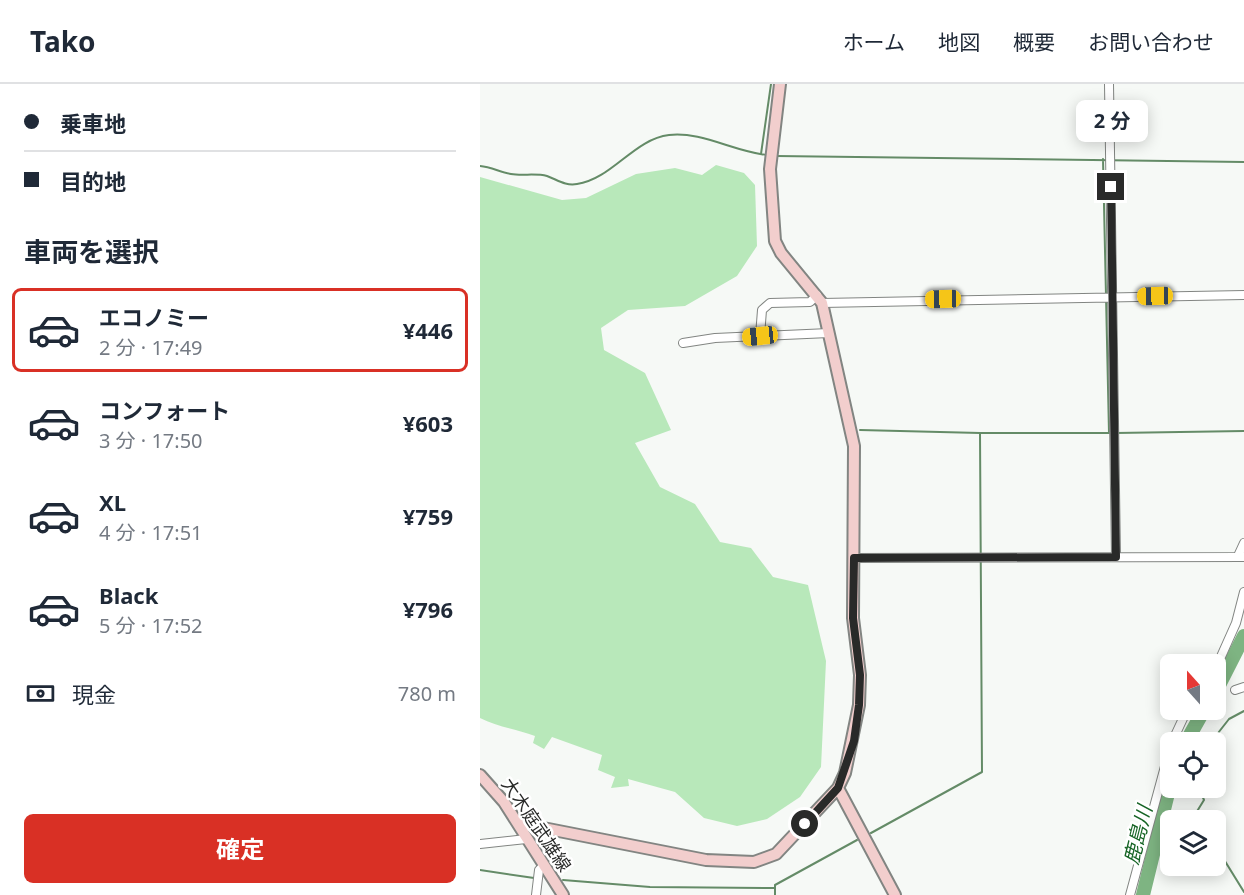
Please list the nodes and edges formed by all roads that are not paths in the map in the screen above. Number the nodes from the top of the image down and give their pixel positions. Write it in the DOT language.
graph roads {
  1 [pos="780,84"];
  2 [pos="1109,84"];
  3 [pos="1244,295"];
  4 [pos="1108,297"];
  5 [pos="820,299"];
  6 [pos="830,333"];
  7 [pos="760,336"];
  8 [pos="683,343"];
  9 [pos="1244,543"];
  10 [pos="1241,556"];
  11 [pos="1116,557"];
  12 [pos="854,558"];
  13 [pos="1244,592"];
  14 [pos="1222,654"];
  15 [pos="1244,687"];
  16 [pos="1235,690"];
  17 [pos="480,775"];
  18 [pos="1160,785"];
  19 [pos="838,788"];
  20 [pos="518,823"];
  21 [pos="526,839"];
  22 [pos="480,844"];
  23 [pos="544,865"];
  24 [pos="536,895"];
  25 [pos="563,895"];
  26 [pos="895,895"];
  27 [pos="1130,895"];
  1 -- 5 [label="street"];
  2 -- 4 [label="street"];
  3 -- 4 [label="street"];
  4 -- 5 [label="street"];
  4 -- 11 [label="street"];
  5 -- 6 [label="street"];
  5 -- 7 [label="street"];
  6 -- 7 [label="street"];
  6 -- 12 [label="street"];
  7 -- 8 [label="street"];
  9 -- 10 [label="street"];
  10 -- 11 [label="street"];
  11 -- 12 [label="street"];
  12 -- 19 [label="street"];
  13 -- 14 [label="street"];
  15 -- 16 [label="street"];
  17 -- 20 [label="street, 大木庭武雄線"];
  18 -- 27 [label="street"];
  19 -- 20 [label="street"];
  19 -- 26 [label="street"];
  20 -- 21 [label="street, 大木庭武雄線"];
  21 -- 22 [label="street"];
  21 -- 23 [label="street, 大木庭武雄線"];
  23 -- 24 [label="street"];
  23 -- 25 [label="street, 大木庭武雄線"];
}
